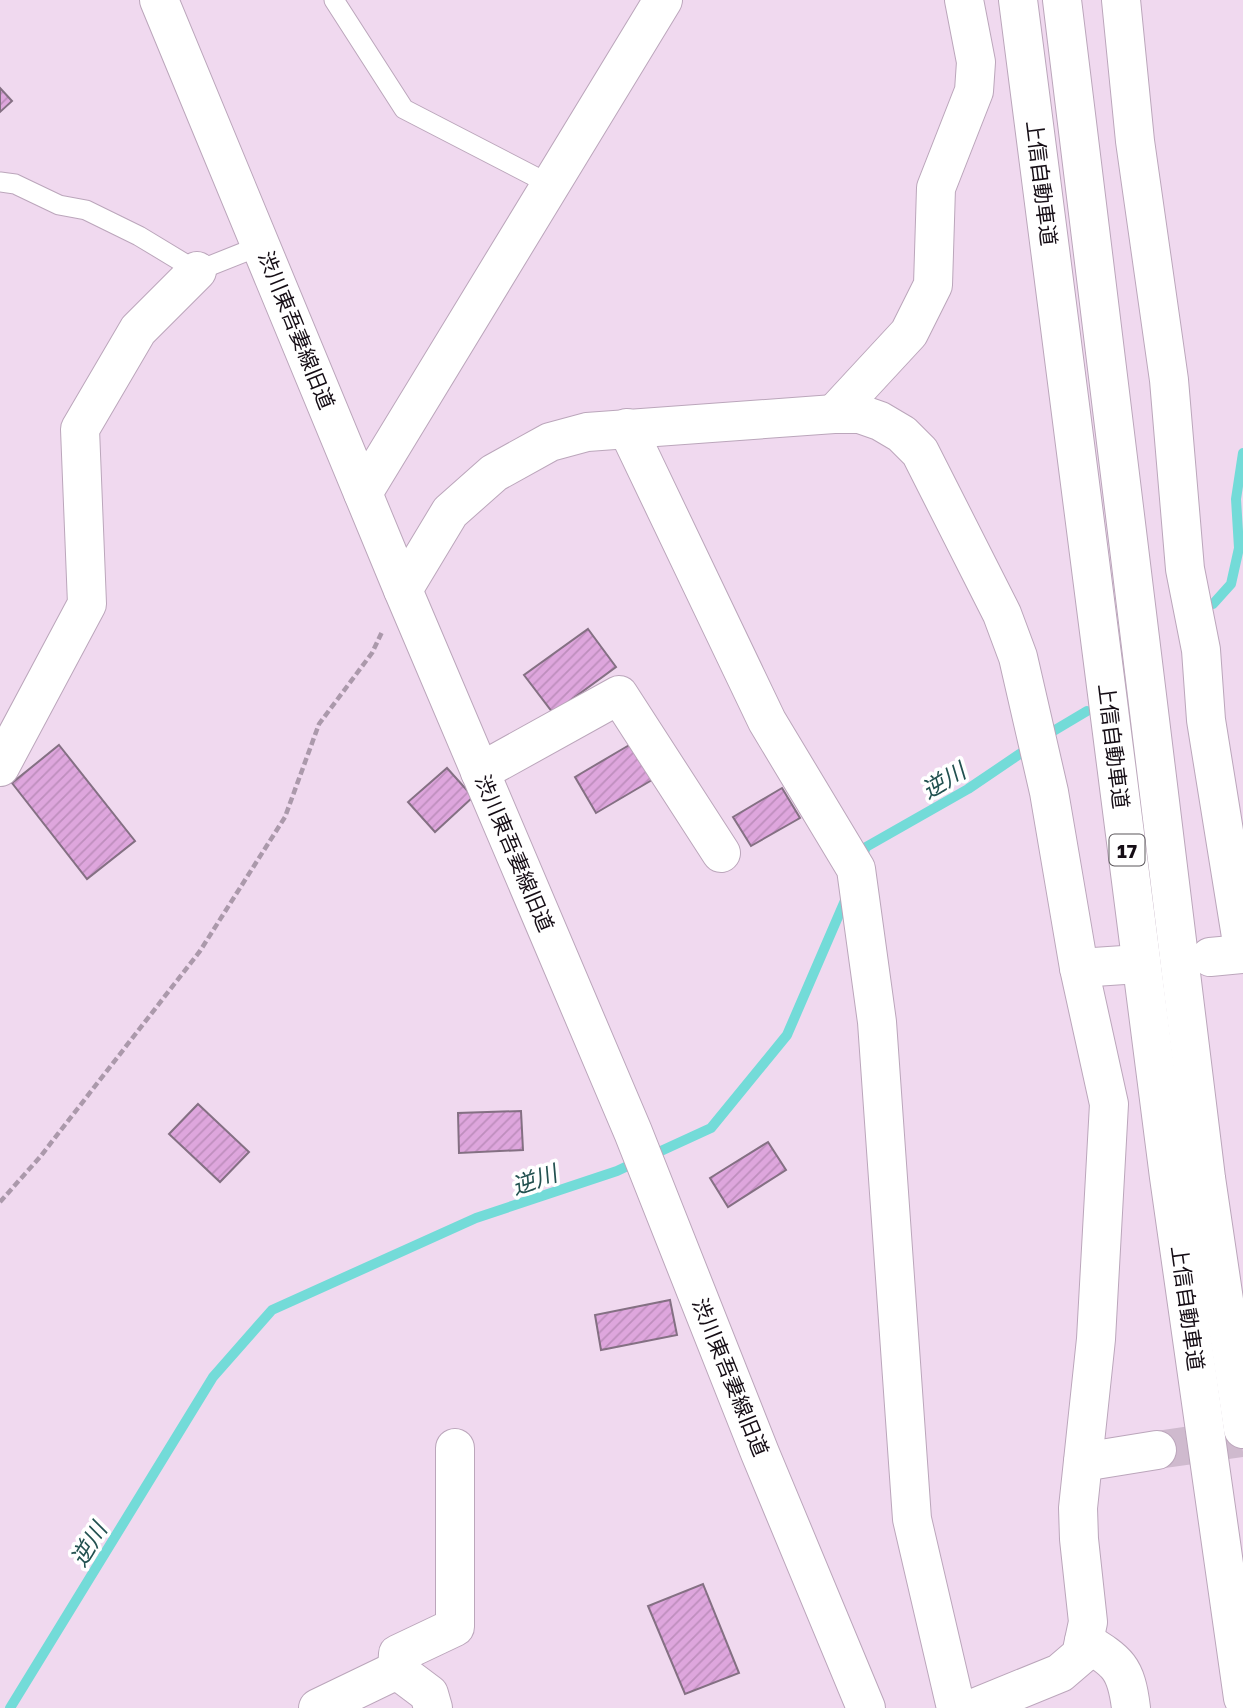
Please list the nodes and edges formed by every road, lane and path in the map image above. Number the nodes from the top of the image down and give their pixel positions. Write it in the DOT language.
graph roads {
  1 [pos="159,0"];
  2 [pos="334,0"];
  3 [pos="663,0"];
  4 [pos="964,0"];
  5 [pos="1018,0"];
  6 [pos="1062,0"];
  7 [pos="1121,0"];
  8 [pos="0,182"];
  9 [pos="551,185"];
  10 [pos="262,245"];
  11 [pos="197,271"];
  12 [pos="834,414"];
  13 [pos="627,428"];
  14 [pos="363,493"];
  15 [pos="403,590"];
  16 [pos="0,767"];
  17 [pos="480,772"];
  18 [pos="721,853"];
  19 [pos="1232,954"];
  20 [pos="1124,965"];
  21 [pos="1079,968"];
  22 [pos="0,1202"];
  23 [pos="1243,1429"];
  24 [pos="455,1448"];
  25 [pos="1157,1450"];
  26 [pos="1083,1462"];
  27 [pos="1084,1641"];
  28 [pos="397,1670"];
  29 [pos="1243,1698"];
  30 [pos="318,1708"];
  31 [pos="433,1708"];
  32 [pos="866,1708"];
  33 [pos="956,1708"];
  34 [pos="974,1708"];
  35 [pos="1131,1708"];
  1 -- 10 [label="main road, 渋川東吾妻線旧道"];
  2 -- 9 [label="lane"];
  3 -- 9 [label="main road"];
  4 -- 12 [label="main road"];
  5 -- 29 [label="main road, 上信自動車道 / 17"];
  6 -- 23 [label="main road, 上信自動車道 / 17"];
  7 -- 19 [label="main road"];
  8 -- 11 [label="lane"];
  9 -- 14 [label="main road"];
  10 -- 11 [label="lane"];
  10 -- 14 [label="main road, 渋川東吾妻線旧道"];
  11 -- 16 [label="main road"];
  12 -- 13 [label="main road"];
  12 -- 21 [label="main road"];
  13 -- 15 [label="main road"];
  13 -- 33 [label="main road"];
  14 -- 15 [label="main road, 渋川東吾妻線旧道"];
  15 -- 17 [label="main road, 渋川東吾妻線旧道"];
  15 -- 22 [label="path"];
  17 -- 18 [label="main road"];
  17 -- 32 [label="main road, 渋川東吾妻線旧道"];
  20 -- 21 [label="main road"];
  21 -- 26 [label="main road"];
  24 -- 28 [label="main road"];
  25 -- 26 [label="main road"];
  26 -- 27 [label="main road"];
  27 -- 34 [label="main road"];
  27 -- 35 [label="main road"];
  28 -- 30 [label="main road"];
  28 -- 31 [label="main road"];
}
